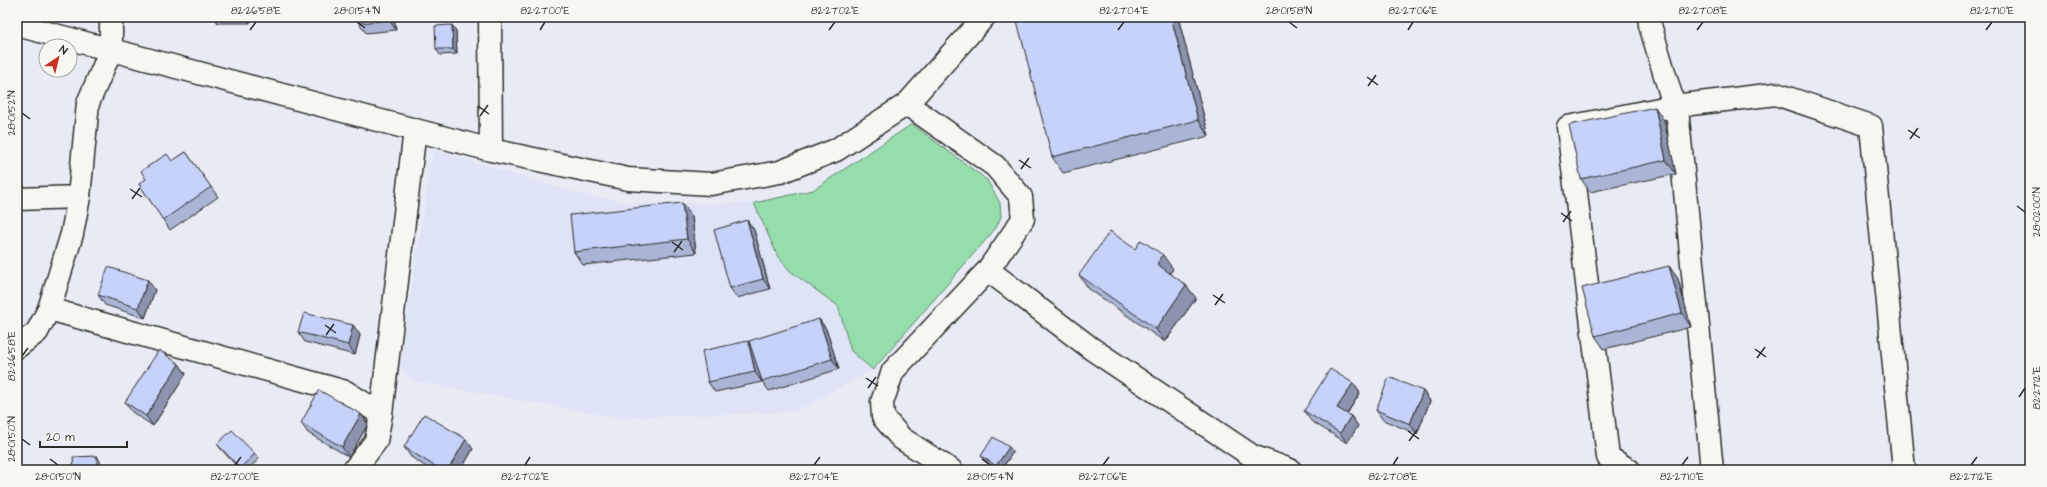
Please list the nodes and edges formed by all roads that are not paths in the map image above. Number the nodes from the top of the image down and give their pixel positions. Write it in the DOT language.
graph roads {
  1 [pos="111,17"];
  2 [pos="490,17"];
  3 [pos="984,17"];
  4 [pos="1649,17"];
  5 [pos="17,25"];
  6 [pos="110,50"];
  7 [pos="907,104"];
  8 [pos="1674,106"];
  9 [pos="415,130"];
  10 [pos="491,150"];
  11 [pos="79,197"];
  12 [pos="17,199"];
  13 [pos="988,270"];
  14 [pos="48,309"];
  15 [pos="17,347"];
  16 [pos="381,414"];
  17 [pos="354,470"];
  18 [pos="951,470"];
  19 [pos="1290,470"];
  20 [pos="1629,470"];
  21 [pos="1712,470"];
  22 [pos="1904,470"];
  1 -- 6 [label="street"];
  2 -- 10 [label="street"];
  3 -- 7 [label="street"];
  4 -- 8 [label="street"];
  5 -- 6 [label="street"];
  6 -- 9 [label="street"];
  6 -- 11 [label="street"];
  7 -- 10 [label="street"];
  7 -- 13 [label="street"];
  8 -- 20 [label="street"];
  8 -- 21 [label="street"];
  8 -- 22 [label="street"];
  9 -- 10 [label="street"];
  9 -- 16 [label="street"];
  11 -- 12 [label="street"];
  11 -- 14 [label="street"];
  13 -- 18 [label="street"];
  13 -- 19 [label="street"];
  14 -- 15 [label="street"];
  14 -- 16 [label="street"];
  16 -- 17 [label="street"];
}
